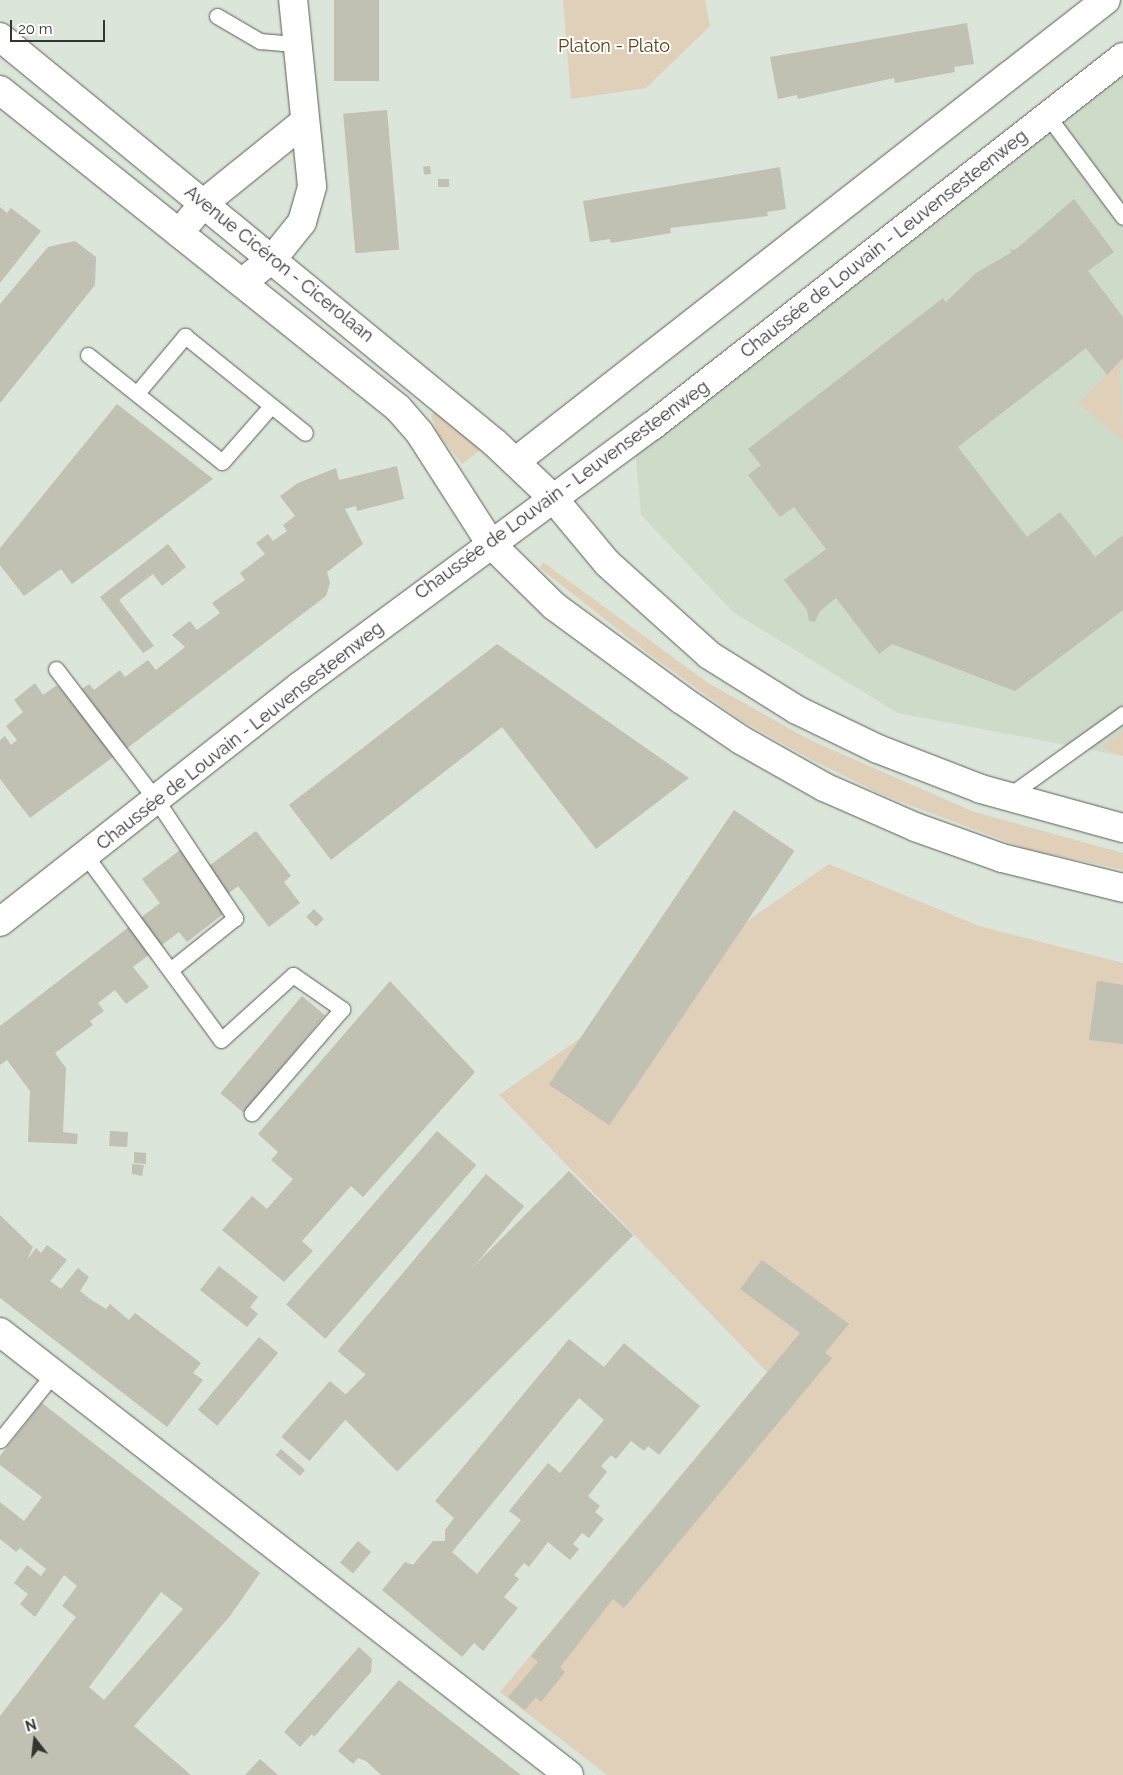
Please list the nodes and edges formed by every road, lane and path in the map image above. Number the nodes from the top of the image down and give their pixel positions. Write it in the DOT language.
graph roads {
  1 [pos="293,0"];
  2 [pos="1106,0"];
  3 [pos="217,16"];
  4 [pos="0,37"];
  5 [pos="297,44"];
  6 [pos="1123,57"];
  7 [pos="0,90"];
  8 [pos="1047,115"];
  9 [pos="304,122"];
  10 [pos="204,203"];
  11 [pos="1123,217"];
  12 [pos="179,233"];
  13 [pos="274,257"];
  14 [pos="243,282"];
  15 [pos="88,355"];
  16 [pos="137,393"];
  17 [pos="271,406"];
  18 [pos="305,433"];
  19 [pos="515,462"];
  20 [pos="553,498"];
  21 [pos="491,544"];
  22 [pos="56,670"];
  23 [pos="1123,714"];
  24 [pos="1007,797"];
  25 [pos="157,802"];
  26 [pos="1123,828"];
  27 [pos="86,856"];
  28 [pos="1123,888"];
  29 [pos="0,922"];
  30 [pos="170,970"];
  31 [pos="252,1113"];
  32 [pos="0,1332"];
  33 [pos="54,1373"];
  34 [pos="0,1440"];
  35 [pos="570,1775"];
  1 -- 5 [label="main road"];
  2 -- 19 [label="main road"];
  3 -- 5 [label="lane"];
  4 -- 10 [label="main road, Avenue Cicéron - Cicerolaan"];
  5 -- 9 [label="main road"];
  6 -- 8 [label="main road, Chaussée de Louvain - Leuvensesteenweg"];
  7 -- 12 [label="main road, Avenue Cicéron - Cicerolaan"];
  8 -- 11 [label="lane"];
  8 -- 20 [label="main road, Chaussée de Louvain - Leuvensesteenweg"];
  9 -- 10 [label="main road"];
  9 -- 13 [label="main road"];
  10 -- 12 [label="main road"];
  10 -- 13 [label="main road, Avenue Cicéron - Cicerolaan"];
  12 -- 14 [label="main road, Avenue Cicéron - Cicerolaan"];
  13 -- 14 [label="main road"];
  13 -- 19 [label="main road, Avenue Cicéron - Cicerolaan"];
  14 -- 21 [label="main road, Avenue Cicéron - Cicerolaan"];
  15 -- 16 [label="lane"];
  16 -- 17 [label="lane"];
  16 -- 17 [label="lane"];
  17 -- 18 [label="lane"];
  19 -- 20 [label="main road, Avenue Cicéron - Cicerolaan"];
  20 -- 21 [label="main road, Chaussée de Louvain - Leuvensesteenweg"];
  20 -- 24 [label="main road, Avenue Cicéron - Cicerolaan"];
  21 -- 25 [label="main road, Chaussée de Louvain - Leuvensesteenweg"];
  21 -- 28 [label="main road, Avenue Cicéron - Cicerolaan"];
  22 -- 25 [label="lane"];
  23 -- 24 [label="lane"];
  24 -- 26 [label="main road, Avenue Cicéron - Cicerolaan"];
  25 -- 27 [label="main road, Chaussée de Louvain - Leuvensesteenweg"];
  25 -- 30 [label="lane"];
  27 -- 29 [label="main road, Chaussée de Louvain - Leuvensesteenweg"];
  27 -- 30 [label="lane"];
  30 -- 31 [label="lane"];
  32 -- 33 [label="main road"];
  33 -- 34 [label="lane"];
  33 -- 35 [label="main road"];
}
